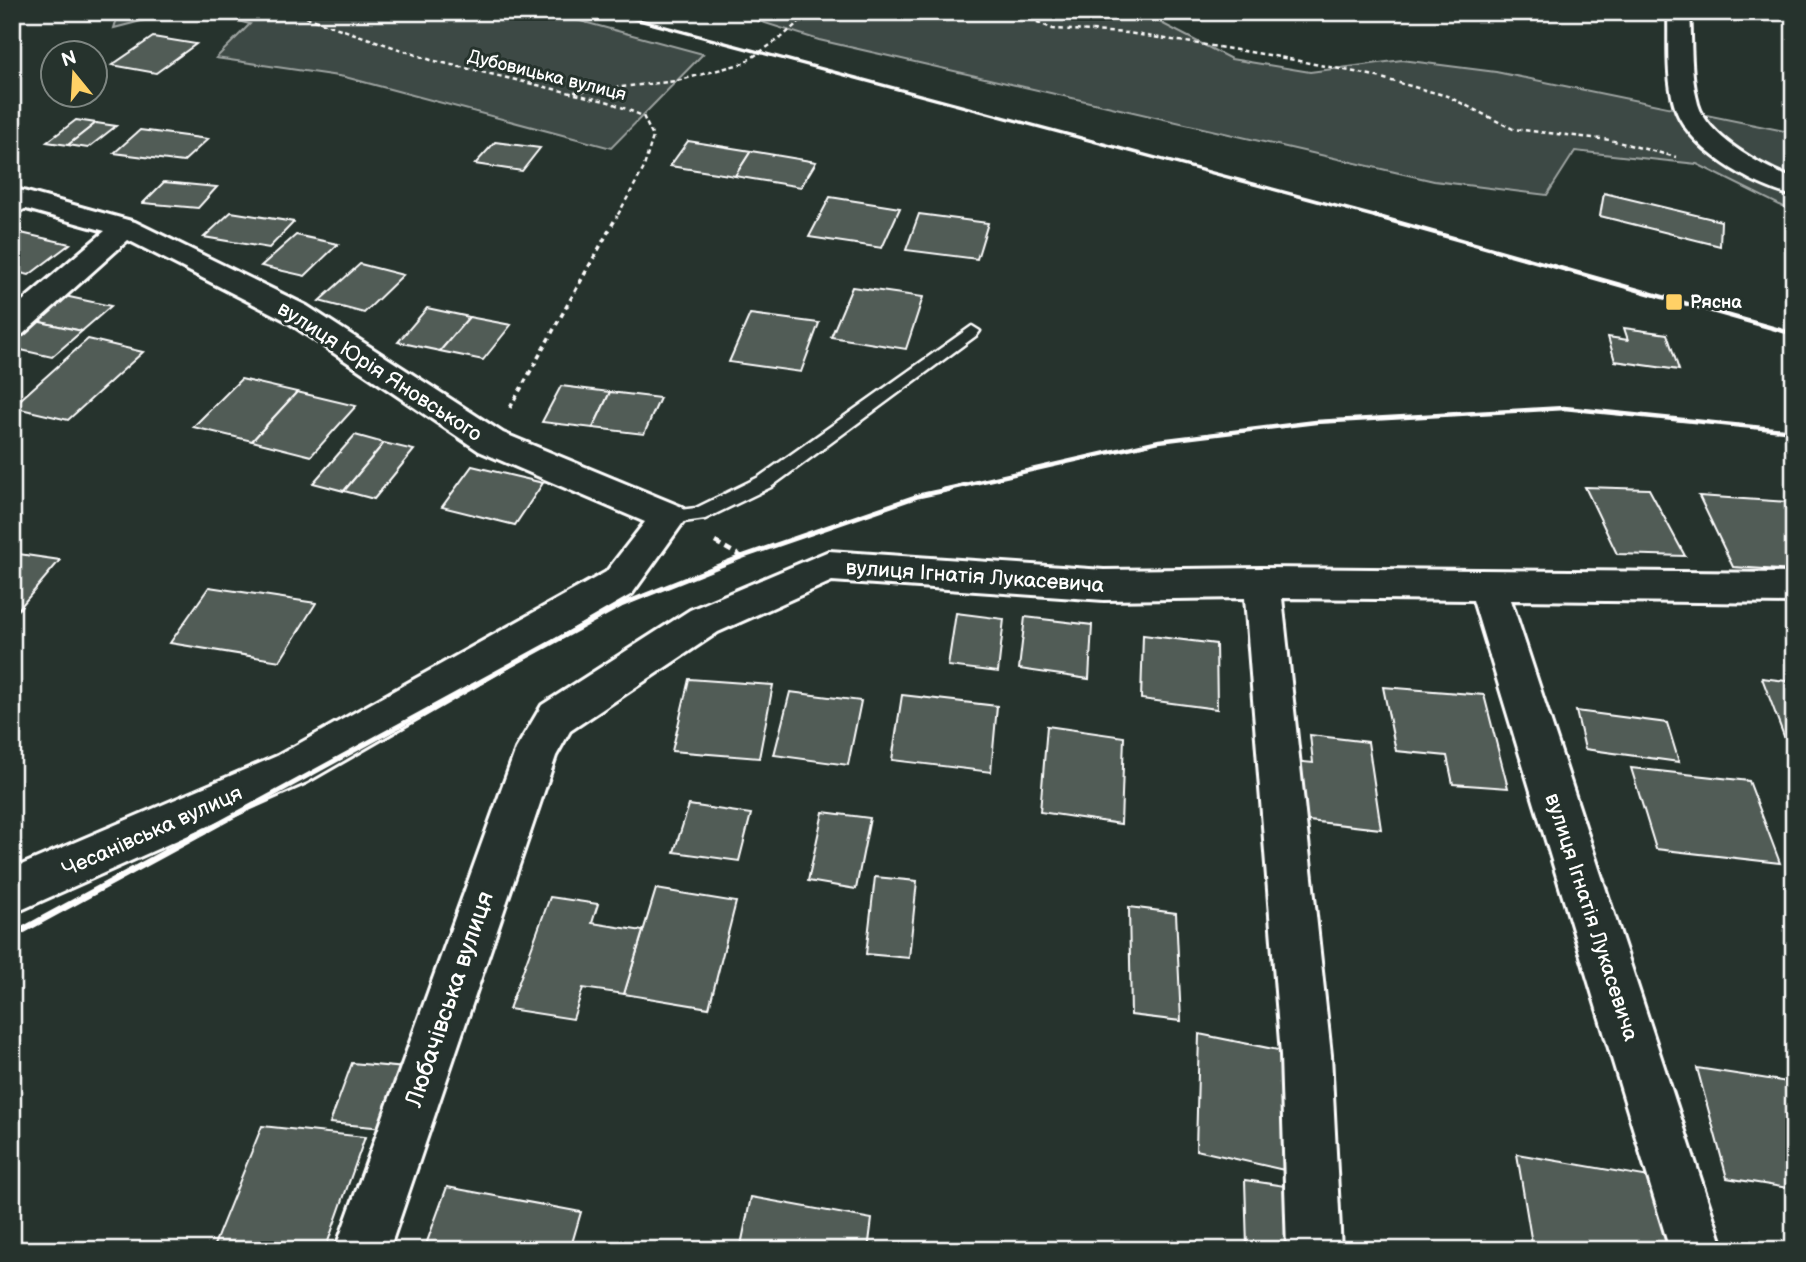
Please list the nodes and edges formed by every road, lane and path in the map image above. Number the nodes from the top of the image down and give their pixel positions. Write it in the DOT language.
graph roads {
  1 [pos="291,12"];
  2 [pos="810,12"];
  3 [pos="1015,12"];
  4 [pos="1679,12"];
  5 [pos="569,93"];
  6 [pos="1686,159"];
  7 [pos="1794,188"];
  8 [pos="18,202"];
  9 [pos="125,228"];
  10 [pos="12,327"];
  11 [pos="972,331"];
  12 [pos="491,442"];
  13 [pos="669,517"];
  14 [pos="1262,583"];
  15 [pos="1487,585"];
  16 [pos="1794,588"];
  17 [pos="537,749"];
  18 [pos="12,892"];
  19 [pos="362,1250"];
  20 [pos="1314,1250"];
  21 [pos="1697,1250"];
  1 -- 5 [label="path, Дубовицька вулиця"];
  2 -- 5 [label="path"];
  3 -- 6 [label="path"];
  4 -- 7 [label="street"];
  5 -- 12 [label="path, Дубовицька вулиця"];
  8 -- 9 [label="street, вулиця Юрія Яновського"];
  9 -- 10 [label="street"];
  9 -- 12 [label="street, вулиця Юрія Яновського"];
  11 -- 13 [label="lane"];
  12 -- 13 [label="street, вулиця Юрія Яновського"];
  13 -- 18 [label="street, Чесанівська вулиця"];
  14 -- 15 [label="street, вулиця Ігнатія Лукасевича"];
  14 -- 17 [label="street, вулиця Ігнатія Лукасевича"];
  14 -- 20 [label="street"];
  15 -- 16 [label="street, вулиця Ігнатія Лукасевича"];
  15 -- 21 [label="street, вулиця Ігнатія Лукасевича"];
  17 -- 19 [label="street, Любачівська вулиця"];
}
